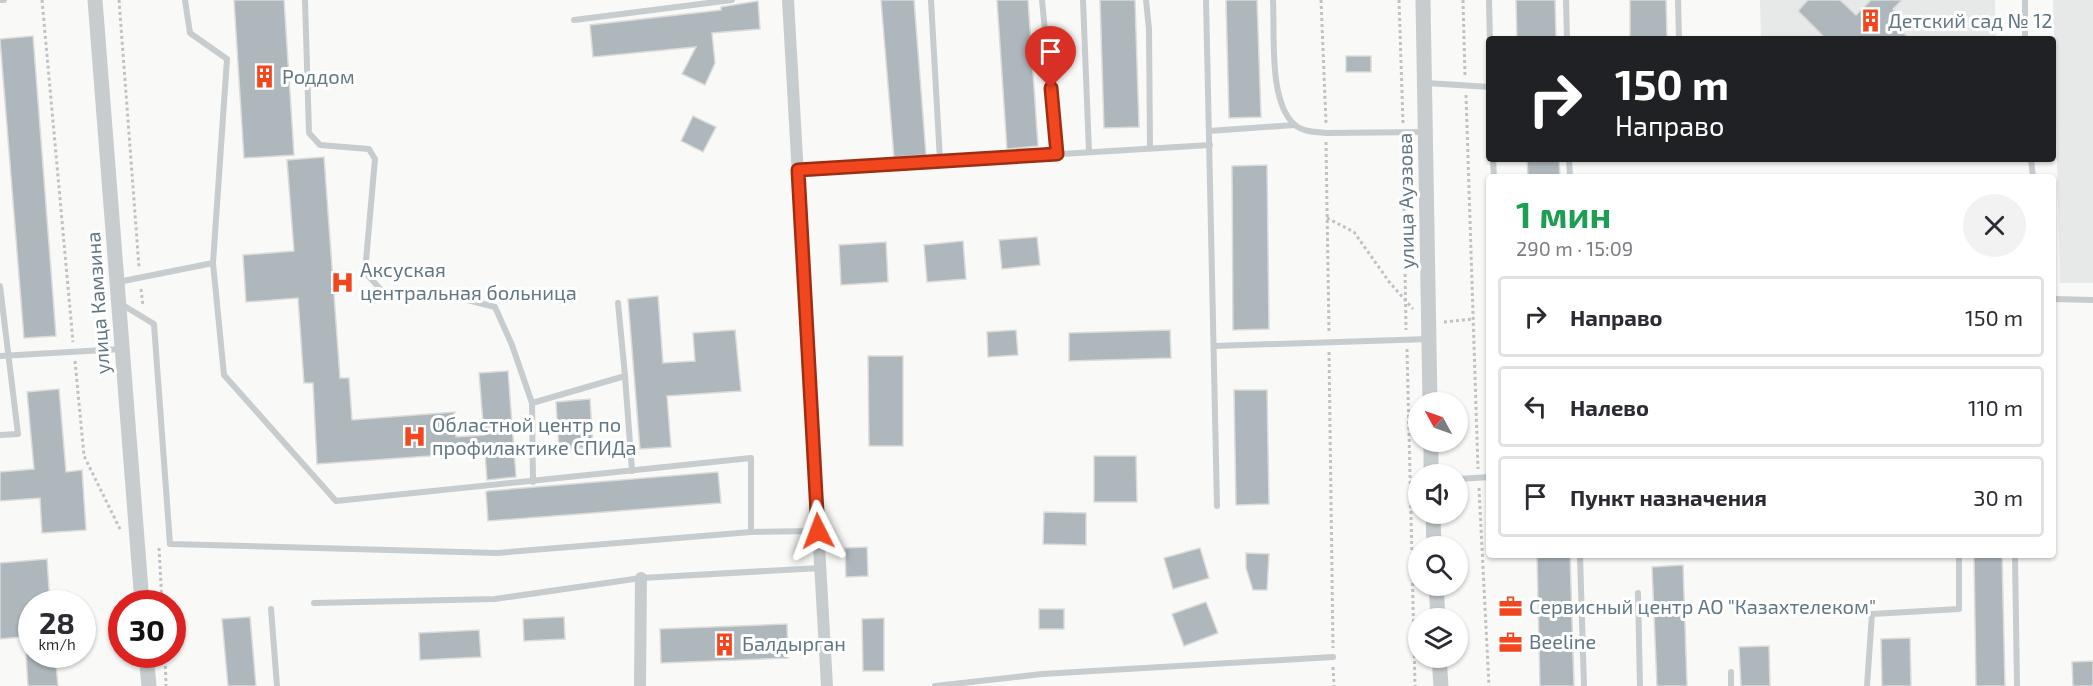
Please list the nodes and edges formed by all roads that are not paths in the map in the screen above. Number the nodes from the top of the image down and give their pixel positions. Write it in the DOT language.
graph roads {
  1 [pos="95,0"];
  2 [pos="185,0"];
  3 [pos="305,0"];
  4 [pos="732,0"];
  5 [pos="788,0"];
  6 [pos="931,0"];
  7 [pos="1042,0"];
  8 [pos="1083,0"];
  9 [pos="1146,0"];
  10 [pos="1206,0"];
  11 [pos="1274,0"];
  12 [pos="1424,0"];
  13 [pos="1489,0"];
  14 [pos="1566,0"];
  15 [pos="1678,0"];
  16 [pos="2025,0"];
  17 [pos="574,20"];
  18 [pos="1490,36"];
  19 [pos="1567,36"];
  20 [pos="1679,36"];
  21 [pos="2025,36"];
  22 [pos="1426,83"];
  23 [pos="1486,87"];
  24 [pos="1295,125"];
  25 [pos="1209,131"];
  26 [pos="1426,132"];
  27 [pos="1210,145"];
  28 [pos="1150,148"];
  29 [pos="1089,152"];
  30 [pos="1057,154"];
  31 [pos="940,161"];
  32 [pos="798,170"];
  33 [pos="213,263"];
  34 [pos="117,282"];
  35 [pos="0,286"];
  36 [pos="2056,299"];
  37 [pos="2093,300"];
  38 [pos="119,302"];
  39 [pos="618,303"];
  40 [pos="1429,339"];
  41 [pos="1214,346"];
  42 [pos="122,349"];
  43 [pos="9,355"];
  44 [pos="0,356"];
  45 [pos="624,376"];
  46 [pos="1430,392"];
  47 [pos="532,404"];
  48 [pos="0,435"];
  49 [pos="632,471"];
  50 [pos="1486,477"];
  51 [pos="1468,478"];
  52 [pos="533,482"];
  53 [pos="1217,506"];
  54 [pos="818,531"];
  55 [pos="751,532"];
  56 [pos="1580,558"];
  57 [pos="1959,558"];
  58 [pos="2015,558"];
  59 [pos="820,568"];
  60 [pos="641,579"];
  61 [pos="141,590"];
  62 [pos="1638,593"];
  63 [pos="314,603"];
  64 [pos="271,609"];
  65 [pos="1333,657"];
  66 [pos="147,668"];
  67 [pos="1440,668"];
  68 [pos="1731,672"];
  69 [pos="149,686"];
  70 [pos="277,686"];
  71 [pos="640,686"];
  72 [pos="827,686"];
  73 [pos="935,686"];
  74 [pos="1441,686"];
  75 [pos="1584,686"];
  76 [pos="1640,686"];
  77 [pos="1731,686"];
  78 [pos="1867,686"];
  79 [pos="2017,686"];
  1 -- 34 [label="street, улица Камзина"];
  2 -- 33 [label="lane"];
  3 -- 47 [label="lane"];
  4 -- 17 [label="lane"];
  5 -- 32 [label="street"];
  6 -- 31 [label="lane"];
  7 -- 30 [label="lane"];
  8 -- 29 [label="lane"];
  9 -- 28 [label="lane"];
  10 -- 25 [label="lane"];
  11 -- 24 [label="lane"];
  12 -- 22 [label="street, улица Ауэзова"];
  13 -- 18 [label="lane"];
  14 -- 19 [label="lane"];
  15 -- 20 [label="lane"];
  16 -- 21 [label="lane"];
  22 -- 23 [label="lane"];
  22 -- 26 [label="street, улица Ауэзова"];
  24 -- 25 [label="lane"];
  24 -- 26 [label="lane"];
  25 -- 27 [label="lane"];
  26 -- 40 [label="street, улица Ауэзова"];
  27 -- 28 [label="lane"];
  27 -- 41 [label="lane"];
  28 -- 29 [label="lane"];
  29 -- 30 [label="lane"];
  30 -- 31 [label="lane"];
  31 -- 32 [label="lane"];
  32 -- 54 [label="street"];
  33 -- 34 [label="lane"];
  33 -- 52 [label="lane"];
  34 -- 38 [label="street, улица Камзина"];
  35 -- 43 [label="lane"];
  36 -- 37 [label="lane"];
  38 -- 42 [label="street, улица Камзина"];
  38 -- 55 [label="lane"];
  39 -- 45 [label="lane"];
  40 -- 41 [label="lane"];
  40 -- 46 [label="street, улица Ауэзова"];
  41 -- 53 [label="lane"];
  42 -- 43 [label="lane"];
  42 -- 61 [label="street, улица Камзина"];
  43 -- 44 [label="lane"];
  43 -- 48 [label="lane"];
  45 -- 47 [label="lane"];
  45 -- 49 [label="lane"];
  47 -- 52 [label="lane"];
  49 -- 52 [label="lane"];
  49 -- 55 [label="lane"];
  50 -- 51 [label="lane"];
  54 -- 55 [label="lane"];
  54 -- 59 [label="street"];
  56 -- 75 [label="lane"];
  57 -- 78 [label="lane"];
  58 -- 79 [label="lane"];
  59 -- 60 [label="lane"];
  59 -- 72 [label="street"];
  60 -- 63 [label="lane"];
  60 -- 71 [label="street"];
  62 -- 76 [label="lane"];
  64 -- 70 [label="lane"];
  65 -- 73 [label="lane"];
  66 -- 69 [label="street"];
  67 -- 74 [label="street"];
  68 -- 77 [label="lane"];
}
